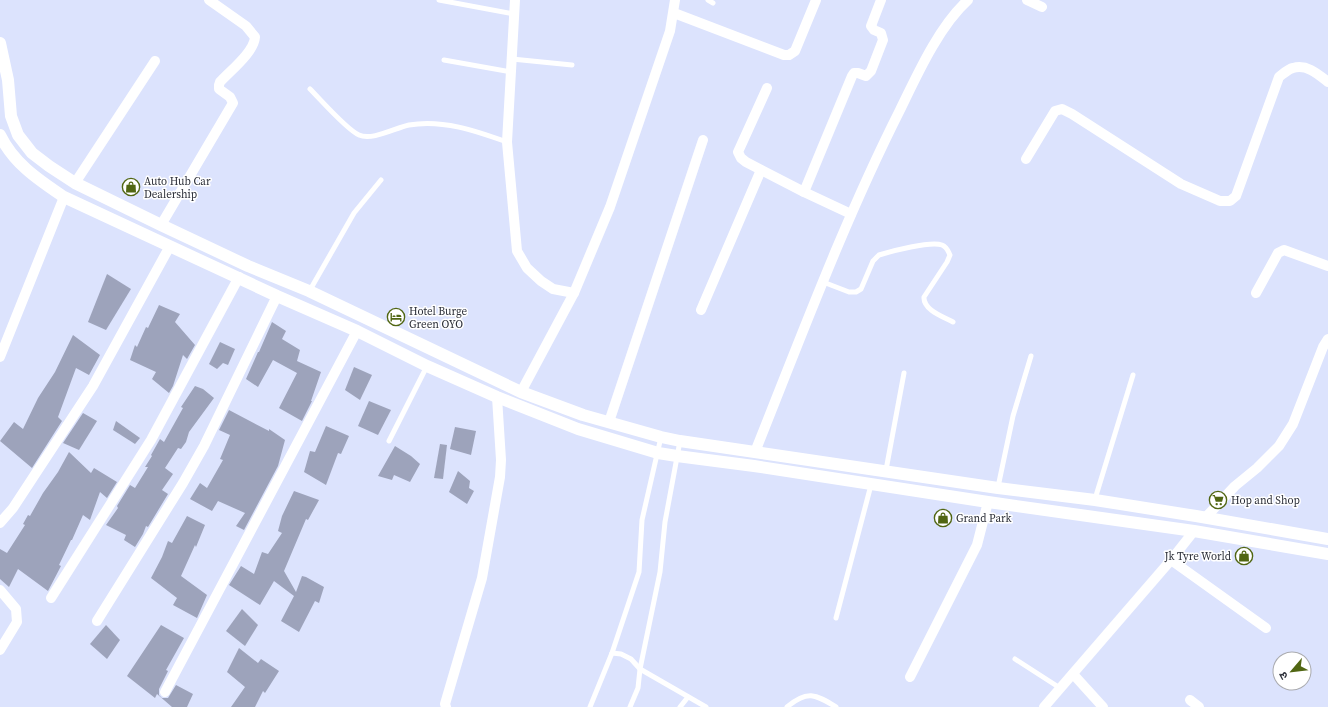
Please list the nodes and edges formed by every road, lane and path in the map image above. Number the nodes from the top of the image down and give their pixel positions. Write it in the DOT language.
graph roads {
  1 [pos="209,0"];
  2 [pos="439,0"];
  3 [pos="515,0"];
  4 [pos="675,0"];
  5 [pos="816,0"];
  6 [pos="881,0"];
  7 [pos="968,0"];
  8 [pos="1027,0"];
  9 [pos="1042,7"];
  10 [pos="674,13"];
  11 [pos="514,14"];
  12 [pos="1,53"];
  13 [pos="512,59"];
  14 [pos="444,60"];
  15 [pos="155,61"];
  16 [pos="572,65"];
  17 [pos="511,72"];
  18 [pos="1328,82"];
  19 [pos="767,88"];
  20 [pos="310,89"];
  21 [pos="0,135"];
  22 [pos="703,140"];
  23 [pos="507,142"];
  24 [pos="1026,160"];
  25 [pos="761,170"];
  26 [pos="381,180"];
  27 [pos="75,183"];
  28 [pos="804,192"];
  29 [pos="64,198"];
  30 [pos="851,214"];
  31 [pos="161,225"];
  32 [pos="170,246"];
  33 [pos="1328,266"];
  34 [pos="239,277"];
  35 [pos="823,282"];
  36 [pos="309,291"];
  37 [pos="574,293"];
  38 [pos="1256,293"];
  39 [pos="277,296"];
  40 [pos="701,310"];
  41 [pos="953,322"];
  42 [pos="357,331"];
  43 [pos="1328,339"];
  44 [pos="1032,356"];
  45 [pos="0,357"];
  46 [pos="427,366"];
  47 [pos="904,373"];
  48 [pos="1133,375"];
  49 [pos="521,392"];
  50 [pos="497,397"];
  51 [pos="609,422"];
  52 [pos="661,438"];
  53 [pos="389,441"];
  54 [pos="680,441"];
  55 [pos="755,452"];
  56 [pos="658,453"];
  57 [pos="677,456"];
  58 [pos="886,471"];
  59 [pos="871,484"];
  60 [pos="998,488"];
  61 [pos="1095,500"];
  62 [pos="988,502"];
  63 [pos="1206,517"];
  64 [pos="0,523"];
  65 [pos="1194,531"];
  66 [pos="1328,538"];
  67 [pos="1328,554"];
  68 [pos="1171,560"];
  69 [pos="0,590"];
  70 [pos="51,598"];
  71 [pos="836,618"];
  72 [pos="97,621"];
  73 [pos="1266,628"];
  74 [pos="0,650"];
  75 [pos="612,653"];
  76 [pos="1015,659"];
  77 [pos="640,669"];
  78 [pos="1073,674"];
  79 [pos="910,677"];
  80 [pos="1060,688"];
  81 [pos="165,692"];
  82 [pos="688,696"];
  83 [pos="1190,700"];
  84 [pos="446,707"];
  85 [pos="590,707"];
  86 [pos="630,707"];
  87 [pos="680,707"];
  88 [pos="706,707"];
  89 [pos="787,707"];
  90 [pos="836,707"];
  91 [pos="1044,707"];
  92 [pos="1103,707"];
  93 [pos="1199,707"];
  1 -- 31 [label="street"];
  2 -- 11 [label="lane"];
  3 -- 11 [label="street"];
  4 -- 10 [label="street"];
  5 -- 10 [label="street"];
  6 -- 28 [label="street"];
  7 -- 30 [label="street"];
  8 -- 9 [label="street"];
  10 -- 37 [label="street"];
  11 -- 13 [label="street"];
  12 -- 27 [label="street"];
  13 -- 16 [label="lane"];
  13 -- 17 [label="street"];
  14 -- 17 [label="lane"];
  15 -- 27 [label="street"];
  17 -- 23 [label="street"];
  18 -- 24 [label="street"];
  19 -- 25 [label="street"];
  20 -- 23 [label="lane"];
  21 -- 29 [label="street"];
  22 -- 51 [label="street"];
  23 -- 37 [label="street"];
  25 -- 28 [label="street"];
  25 -- 40 [label="street"];
  26 -- 36 [label="lane"];
  27 -- 31 [label="street"];
  28 -- 30 [label="street"];
  29 -- 32 [label="street"];
  29 -- 45 [label="street"];
  30 -- 35 [label="street"];
  31 -- 36 [label="street"];
  32 -- 34 [label="street"];
  32 -- 64 [label="street"];
  33 -- 38 [label="street"];
  34 -- 39 [label="street"];
  34 -- 70 [label="street"];
  35 -- 41 [label="lane"];
  35 -- 55 [label="street"];
  36 -- 49 [label="street"];
  37 -- 49 [label="street"];
  39 -- 42 [label="street"];
  39 -- 72 [label="street"];
  42 -- 46 [label="street"];
  42 -- 81 [label="street"];
  43 -- 63 [label="street"];
  44 -- 60 [label="lane"];
  46 -- 50 [label="street"];
  46 -- 53 [label="lane"];
  47 -- 58 [label="lane"];
  48 -- 61 [label="lane"];
  49 -- 51 [label="street"];
  50 -- 56 [label="street"];
  50 -- 84 [label="street"];
  51 -- 52 [label="street"];
  52 -- 54 [label="street"];
  52 -- 56 [label="lane"];
  54 -- 55 [label="street"];
  54 -- 57 [label="lane"];
  55 -- 58 [label="street"];
  56 -- 57 [label="street"];
  56 -- 75 [label="lane"];
  57 -- 59 [label="street"];
  57 -- 77 [label="lane"];
  58 -- 60 [label="street"];
  59 -- 62 [label="street"];
  59 -- 71 [label="lane"];
  60 -- 61 [label="street"];
  61 -- 63 [label="street"];
  62 -- 65 [label="street"];
  62 -- 79 [label="street"];
  63 -- 66 [label="street"];
  65 -- 67 [label="street"];
  65 -- 68 [label="street"];
  68 -- 73 [label="street"];
  68 -- 78 [label="street"];
  69 -- 74 [label="street"];
  75 -- 77 [label="lane"];
  75 -- 85 [label="lane"];
  76 -- 80 [label="lane"];
  77 -- 82 [label="lane"];
  77 -- 86 [label="lane"];
  78 -- 80 [label="street"];
  78 -- 92 [label="street"];
  80 -- 91 [label="street"];
  82 -- 87 [label="lane"];
  82 -- 88 [label="lane"];
  83 -- 93 [label="street"];
  89 -- 90 [label="lane"];
}
